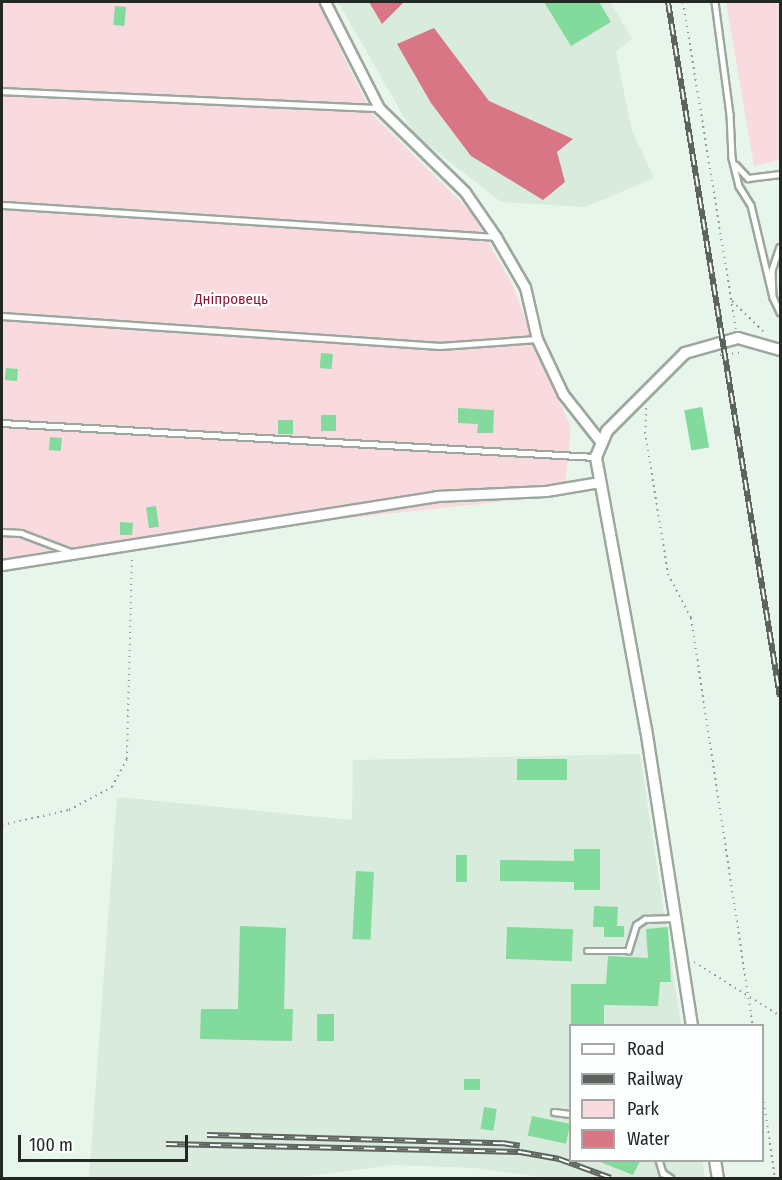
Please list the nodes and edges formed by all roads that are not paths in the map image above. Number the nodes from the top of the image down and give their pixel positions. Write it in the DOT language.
graph roads {
  1 [pos="326,2"];
  2 [pos="715,2"];
  3 [pos="2,91"];
  4 [pos="379,108"];
  5 [pos="732,158"];
  6 [pos="780,174"];
  7 [pos="2,205"];
  8 [pos="496,237"];
  9 [pos="780,248"];
  10 [pos="773,297"];
  11 [pos="780,312"];
  12 [pos="2,316"];
  13 [pos="537,339"];
  14 [pos="778,349"];
  15 [pos="2,423"];
  16 [pos="600,441"];
  17 [pos="596,457"];
  18 [pos="599,482"];
  19 [pos="2,532"];
  20 [pos="74,553"];
  21 [pos="2,565"];
  22 [pos="673,918"];
  23 [pos="587,951"];
  24 [pos="692,1024"];
  25 [pos="554,1112"];
  26 [pos="569,1114"];
  27 [pos="658,1162"];
  28 [pos="715,1162"];
  29 [pos="671,1179"];
  30 [pos="718,1179"];
  1 -- 4 [label="street"];
  2 -- 5 [label="lane"];
  3 -- 4 [label="lane"];
  4 -- 8 [label="street"];
  5 -- 6 [label="lane"];
  5 -- 10 [label="lane"];
  7 -- 8 [label="lane"];
  8 -- 13 [label="street"];
  9 -- 10 [label="lane"];
  10 -- 11 [label="lane"];
  12 -- 13 [label="lane"];
  13 -- 16 [label="street"];
  14 -- 16 [label="street"];
  15 -- 17 [label="lane"];
  16 -- 17 [label="street"];
  17 -- 18 [label="street"];
  18 -- 20 [label="street"];
  18 -- 22 [label="street"];
  19 -- 20 [label="lane"];
  20 -- 21 [label="street"];
  22 -- 23 [label="lane"];
  22 -- 24 [label="street"];
  25 -- 26 [label="lane"];
  27 -- 29 [label="lane"];
  28 -- 30 [label="street"];
}
